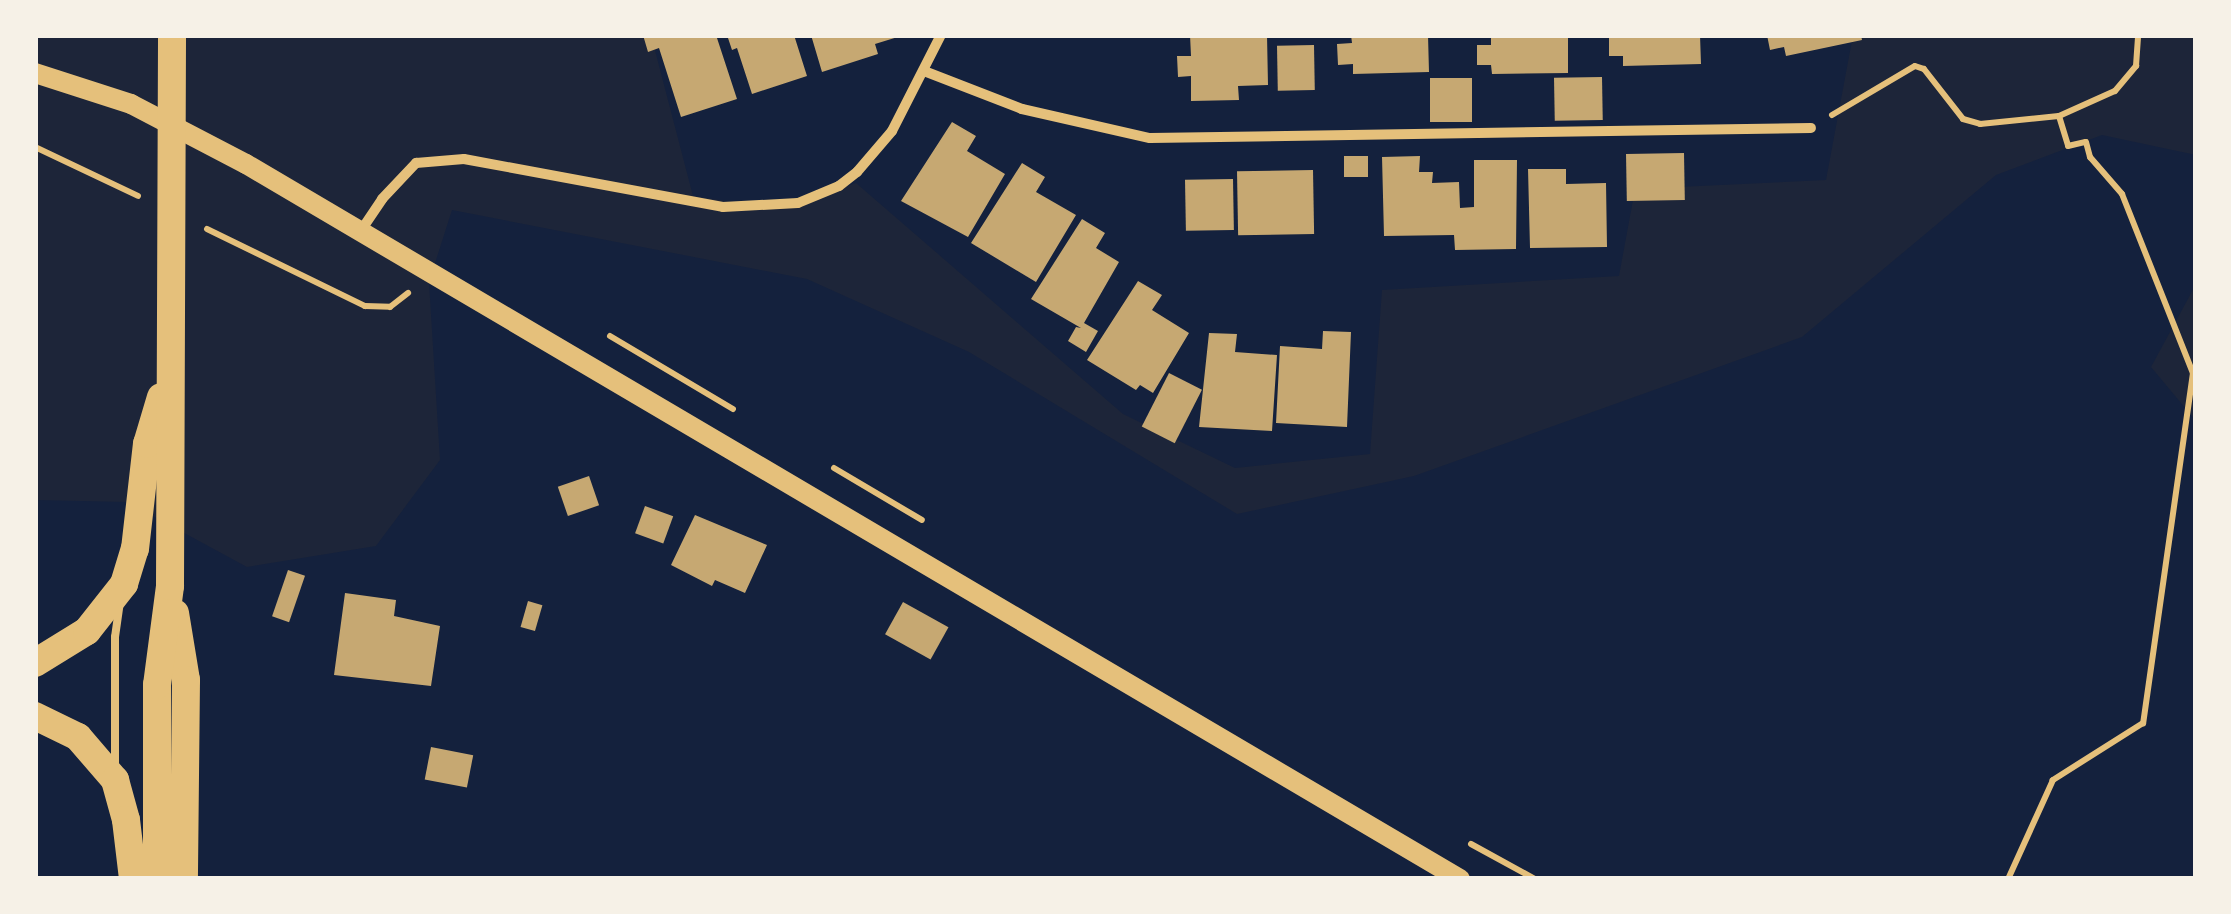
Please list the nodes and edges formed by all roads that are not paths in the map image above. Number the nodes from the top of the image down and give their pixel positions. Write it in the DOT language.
graph roads {
  1 [pos="172,35"];
  2 [pos="941,35"];
  3 [pos="924,71"];
  4 [pos="35,73"];
  5 [pos="1810,128"];
  6 [pos="360,232"];
  7 [pos="171,356"];
  8 [pos="124,584"];
  9 [pos="170,586"];
  10 [pos="35,663"];
  11 [pos="35,716"];
  12 [pos="115,780"];
  13 [pos="133,879"];
  14 [pos="157,879"];
  15 [pos="184,879"];
  16 [pos="1460,879"];
  1 -- 7 [label="highway"];
  2 -- 3 [label="street"];
  3 -- 5 [label="street"];
  3 -- 6 [label="street"];
  4 -- 6 [label="main road"];
  6 -- 16 [label="main road"];
  7 -- 8 [label="highway"];
  7 -- 9 [label="highway"];
  8 -- 10 [label="highway"];
  8 -- 12 [label="lane"];
  9 -- 14 [label="highway"];
  9 -- 15 [label="highway"];
  11 -- 12 [label="highway"];
  12 -- 13 [label="highway"];
}
